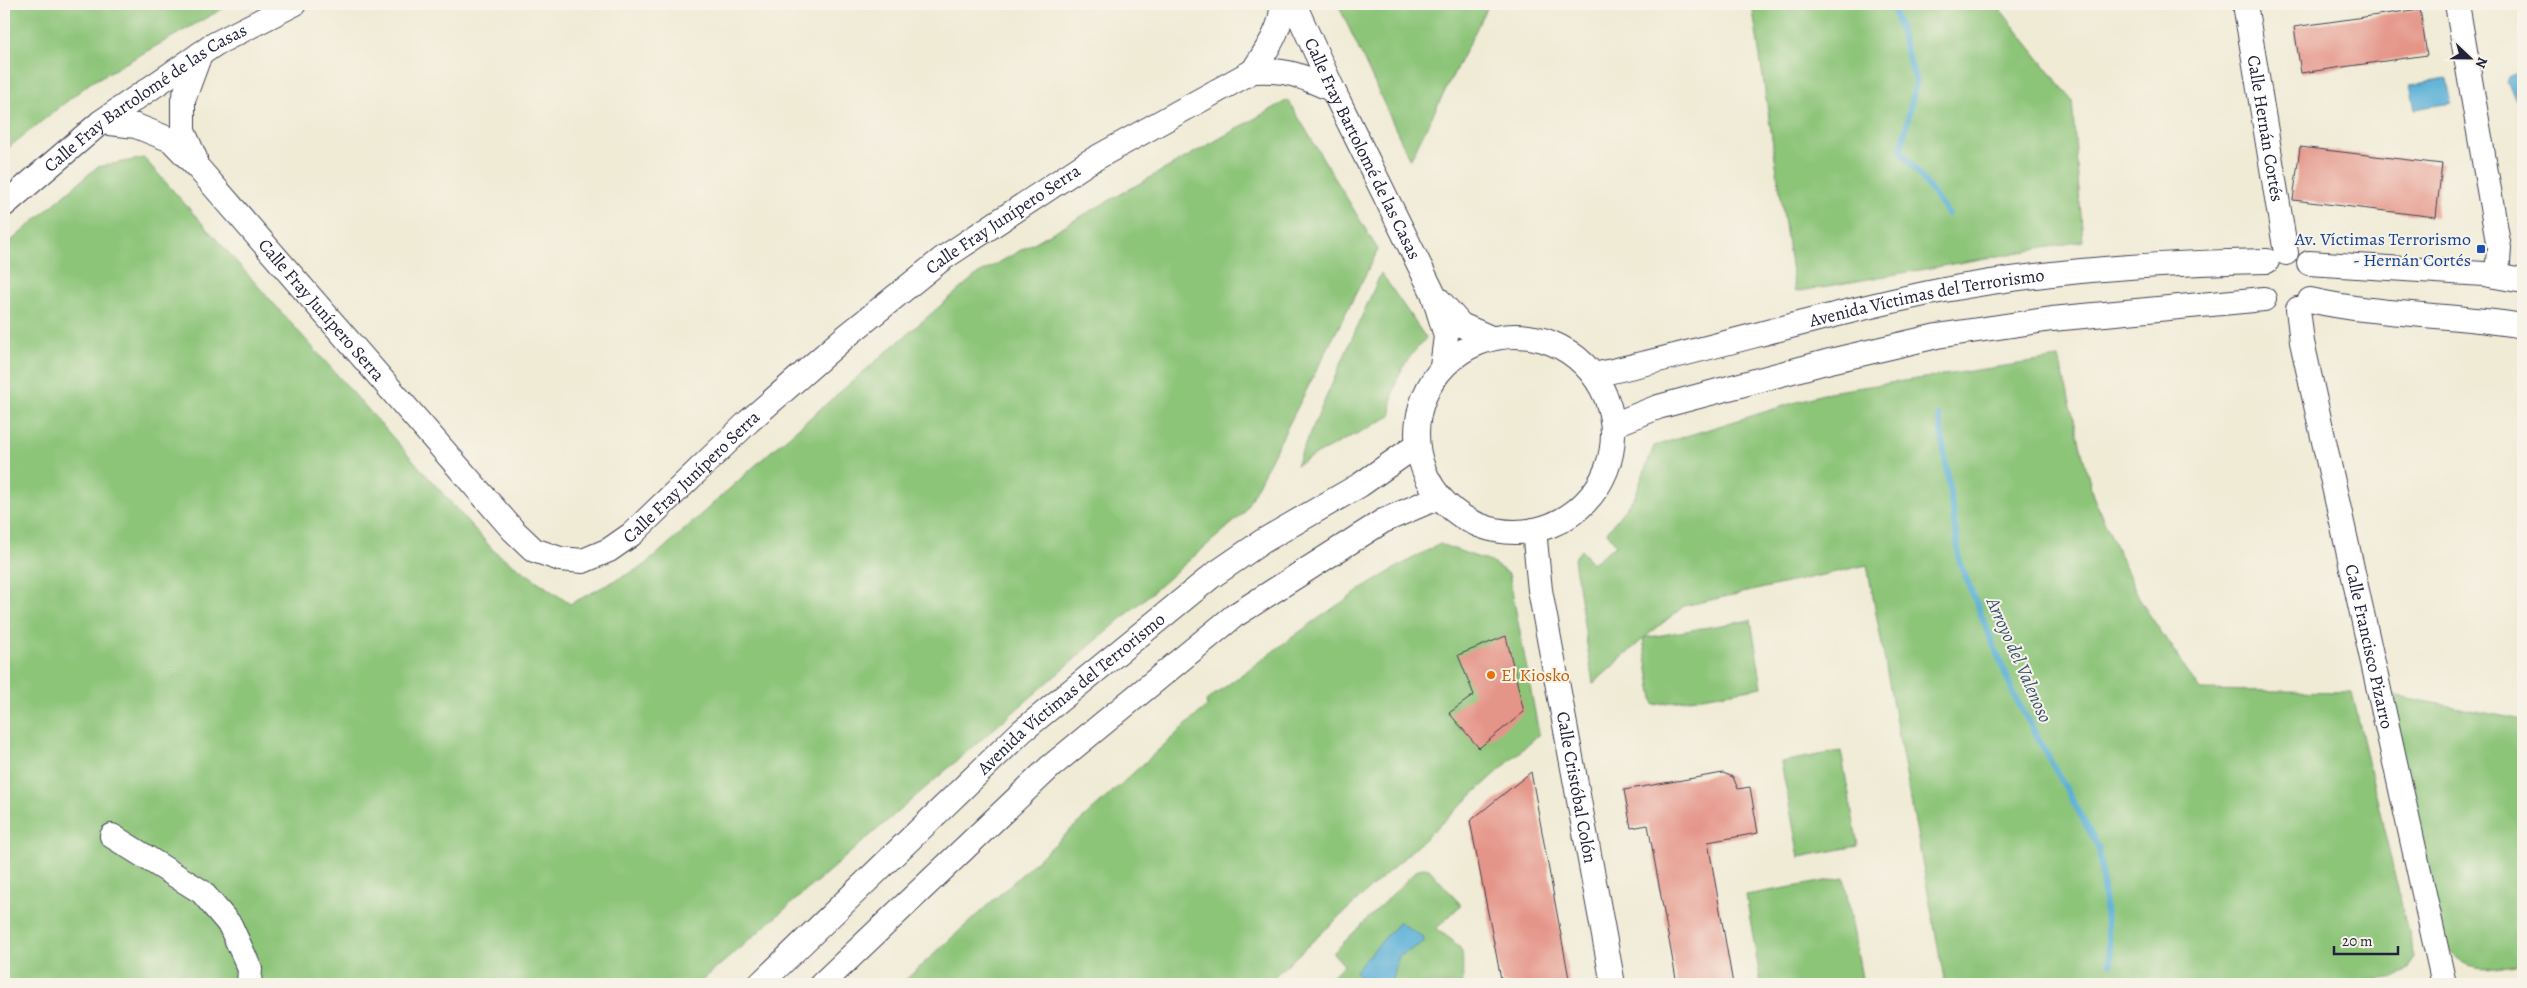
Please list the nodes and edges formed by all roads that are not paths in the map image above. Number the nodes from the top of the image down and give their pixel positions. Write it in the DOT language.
graph roads {
  1 [pos="294,4"];
  2 [pos="1282,4"];
  3 [pos="1294,4"];
  4 [pos="2244,4"];
  5 [pos="2457,4"];
  6 [pos="200,54"];
  7 [pos="1253,71"];
  8 [pos="1333,90"];
  9 [pos="100,122"];
  10 [pos="199,169"];
  11 [pos="4,205"];
  12 [pos="2277,257"];
  13 [pos="2309,263"];
  14 [pos="2497,276"];
  15 [pos="2523,281"];
  16 [pos="1433,293"];
  17 [pos="2264,300"];
  18 [pos="2304,304"];
  19 [pos="2523,326"];
  20 [pos="1491,338"];
  21 [pos="1442,367"];
  22 [pos="1594,375"];
  23 [pos="1613,425"];
  24 [pos="1417,445"];
  25 [pos="1439,497"];
  26 [pos="1534,530"];
  27 [pos="112,836"];
  28 [pos="250,984"];
  29 [pos="760,984"];
  30 [pos="822,984"];
  31 [pos="1613,984"];
  32 [pos="2444,984"];
  1 -- 6 [label="street, Calle Fray Bartolomé de las Casas"];
  2 -- 7 [label="street, Calle Fray Junípero Serra"];
  3 -- 8 [label="street, Calle Fray Bartolomé de las Casas"];
  4 -- 12 [label="street, Calle Hernán Cortés"];
  5 -- 14 [label="street"];
  6 -- 9 [label="street, Calle Fray Bartolomé de las Casas"];
  6 -- 10 [label="street, Calle Fray Junípero Serra"];
  7 -- 8 [label="street, Calle Fray Junípero Serra"];
  7 -- 10 [label="street, Calle Fray Junípero Serra"];
  8 -- 16 [label="street, Calle Fray Bartolomé de las Casas"];
  9 -- 10 [label="street, Calle Fray Junípero Serra"];
  9 -- 11 [label="street, Calle Fray Bartolomé de las Casas"];
  12 -- 13 [label="street"];
  12 -- 17 [label="street"];
  12 -- 22 [label="street, Avenida Víctimas del Terrorismo"];
  13 -- 14 [label="street"];
  13 -- 18 [label="street"];
  14 -- 15 [label="street"];
  16 -- 20 [label="street, Calle Fray Bartolomé de las Casas"];
  16 -- 21 [label="street, Calle Fray Bartolomé de las Casas"];
  17 -- 18 [label="street"];
  17 -- 23 [label="street"];
  18 -- 19 [label="street"];
  18 -- 32 [label="street, Calle Francisco Pizarro"];
  20 -- 21 [label="street"];
  20 -- 22 [label="street"];
  21 -- 24 [label="street"];
  22 -- 23 [label="street"];
  23 -- 26 [label="street"];
  24 -- 25 [label="street"];
  24 -- 29 [label="street, Avenida Víctimas del Terrorismo"];
  25 -- 26 [label="street"];
  25 -- 30 [label="street"];
  26 -- 31 [label="street, Calle Cristóbal Colón"];
  27 -- 28 [label="street"];
}
